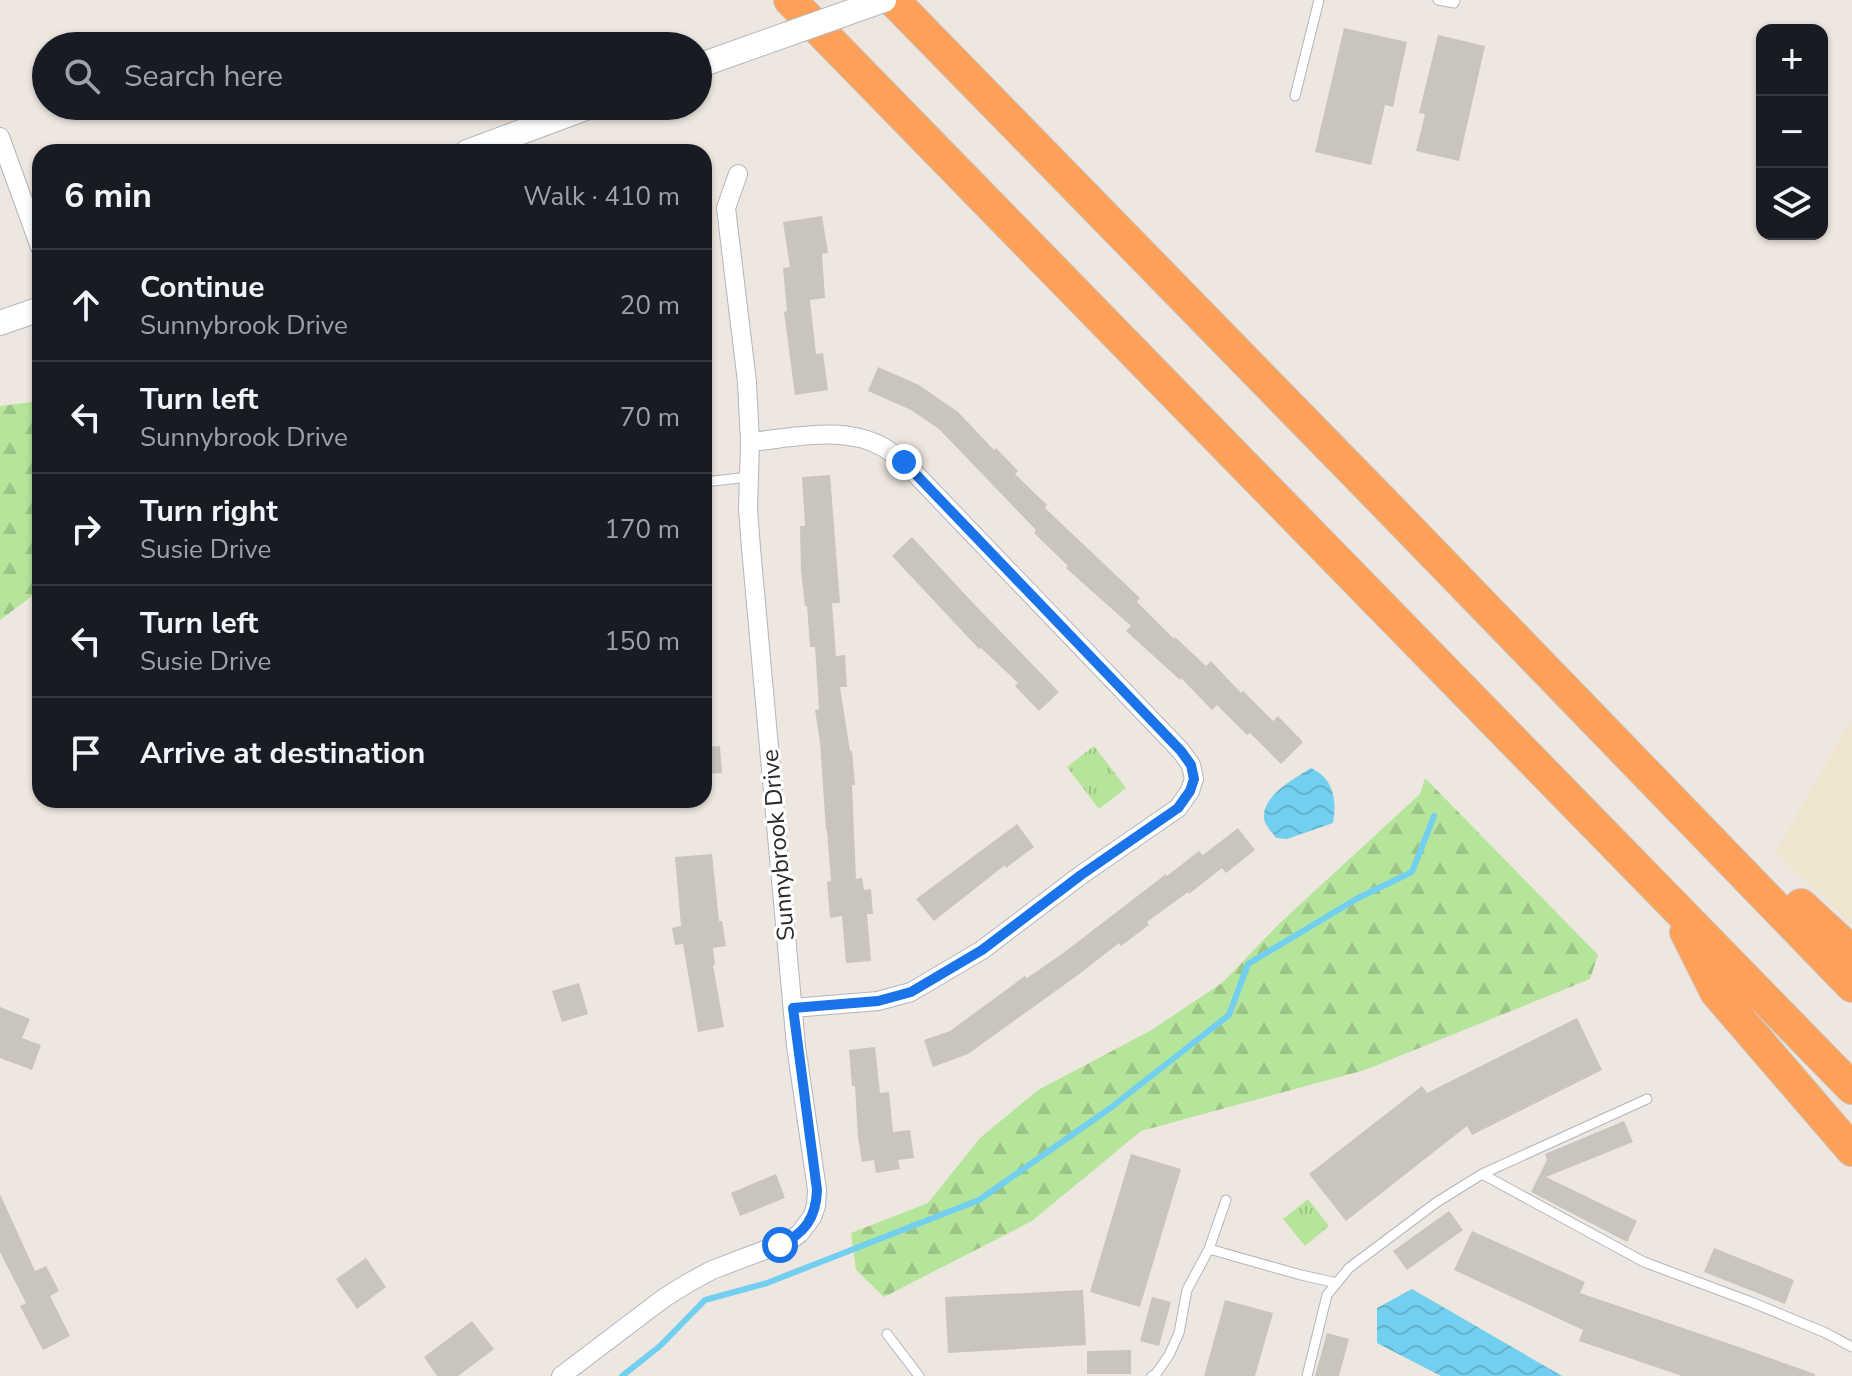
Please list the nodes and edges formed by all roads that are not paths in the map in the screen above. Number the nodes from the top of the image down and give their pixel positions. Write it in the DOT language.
graph roads {
  1 [pos="790,0"];
  2 [pos="884,0"];
  3 [pos="893,0"];
  4 [pos="1319,0"];
  5 [pos="1438,0"];
  6 [pos="1455,0"];
  7 [pos="712,61"];
  8 [pos="1295,96"];
  9 [pos="553,120"];
  10 [pos="0,137"];
  11 [pos="489,144"];
  12 [pos="738,174"];
  13 [pos="32,225"];
  14 [pos="32,312"];
  15 [pos="0,323"];
  16 [pos="750,442"];
  17 [pos="749,477"];
  18 [pos="712,481"];
  19 [pos="1552,676"];
  20 [pos="1672,904"];
  21 [pos="1852,952"];
  22 [pos="1852,986"];
  23 [pos="793,1008"];
  24 [pos="1852,1088"];
  25 [pos="1647,1099"];
  26 [pos="1852,1150"];
  27 [pos="1482,1174"];
  28 [pos="1226,1200"];
  29 [pos="1209,1249"];
  30 [pos="1337,1283"];
  31 [pos="887,1334"];
  32 [pos="1852,1347"];
  33 [pos="561,1376"];
  34 [pos="919,1376"];
  35 [pos="1152,1376"];
  36 [pos="1307,1376"];
  1 -- 20 [label="highway"];
  2 -- 7 [label="main road, bridge"];
  3 -- 19 [label="highway"];
  4 -- 8 [label="lane"];
  5 -- 6 [label="lane"];
  9 -- 11 [label="main road"];
  10 -- 13 [label="street"];
  12 -- 16 [label="street, Sunnybrook Drive"];
  14 -- 15 [label="main road"];
  16 -- 17 [label="street, Sunnybrook Drive"];
  16 -- 23 [label="street"];
  17 -- 18 [label="lane"];
  17 -- 23 [label="street, Sunnybrook Drive"];
  19 -- 21 [label="highway"];
  19 -- 22 [label="highway"];
  20 -- 24 [label="highway"];
  20 -- 26 [label="highway"];
  23 -- 33 [label="street, Sunnybrook Drive"];
  25 -- 27 [label="lane"];
  27 -- 30 [label="lane"];
  27 -- 32 [label="lane"];
  28 -- 29 [label="lane"];
  29 -- 30 [label="lane"];
  29 -- 35 [label="lane"];
  30 -- 36 [label="lane"];
  31 -- 34 [label="lane"];
}
